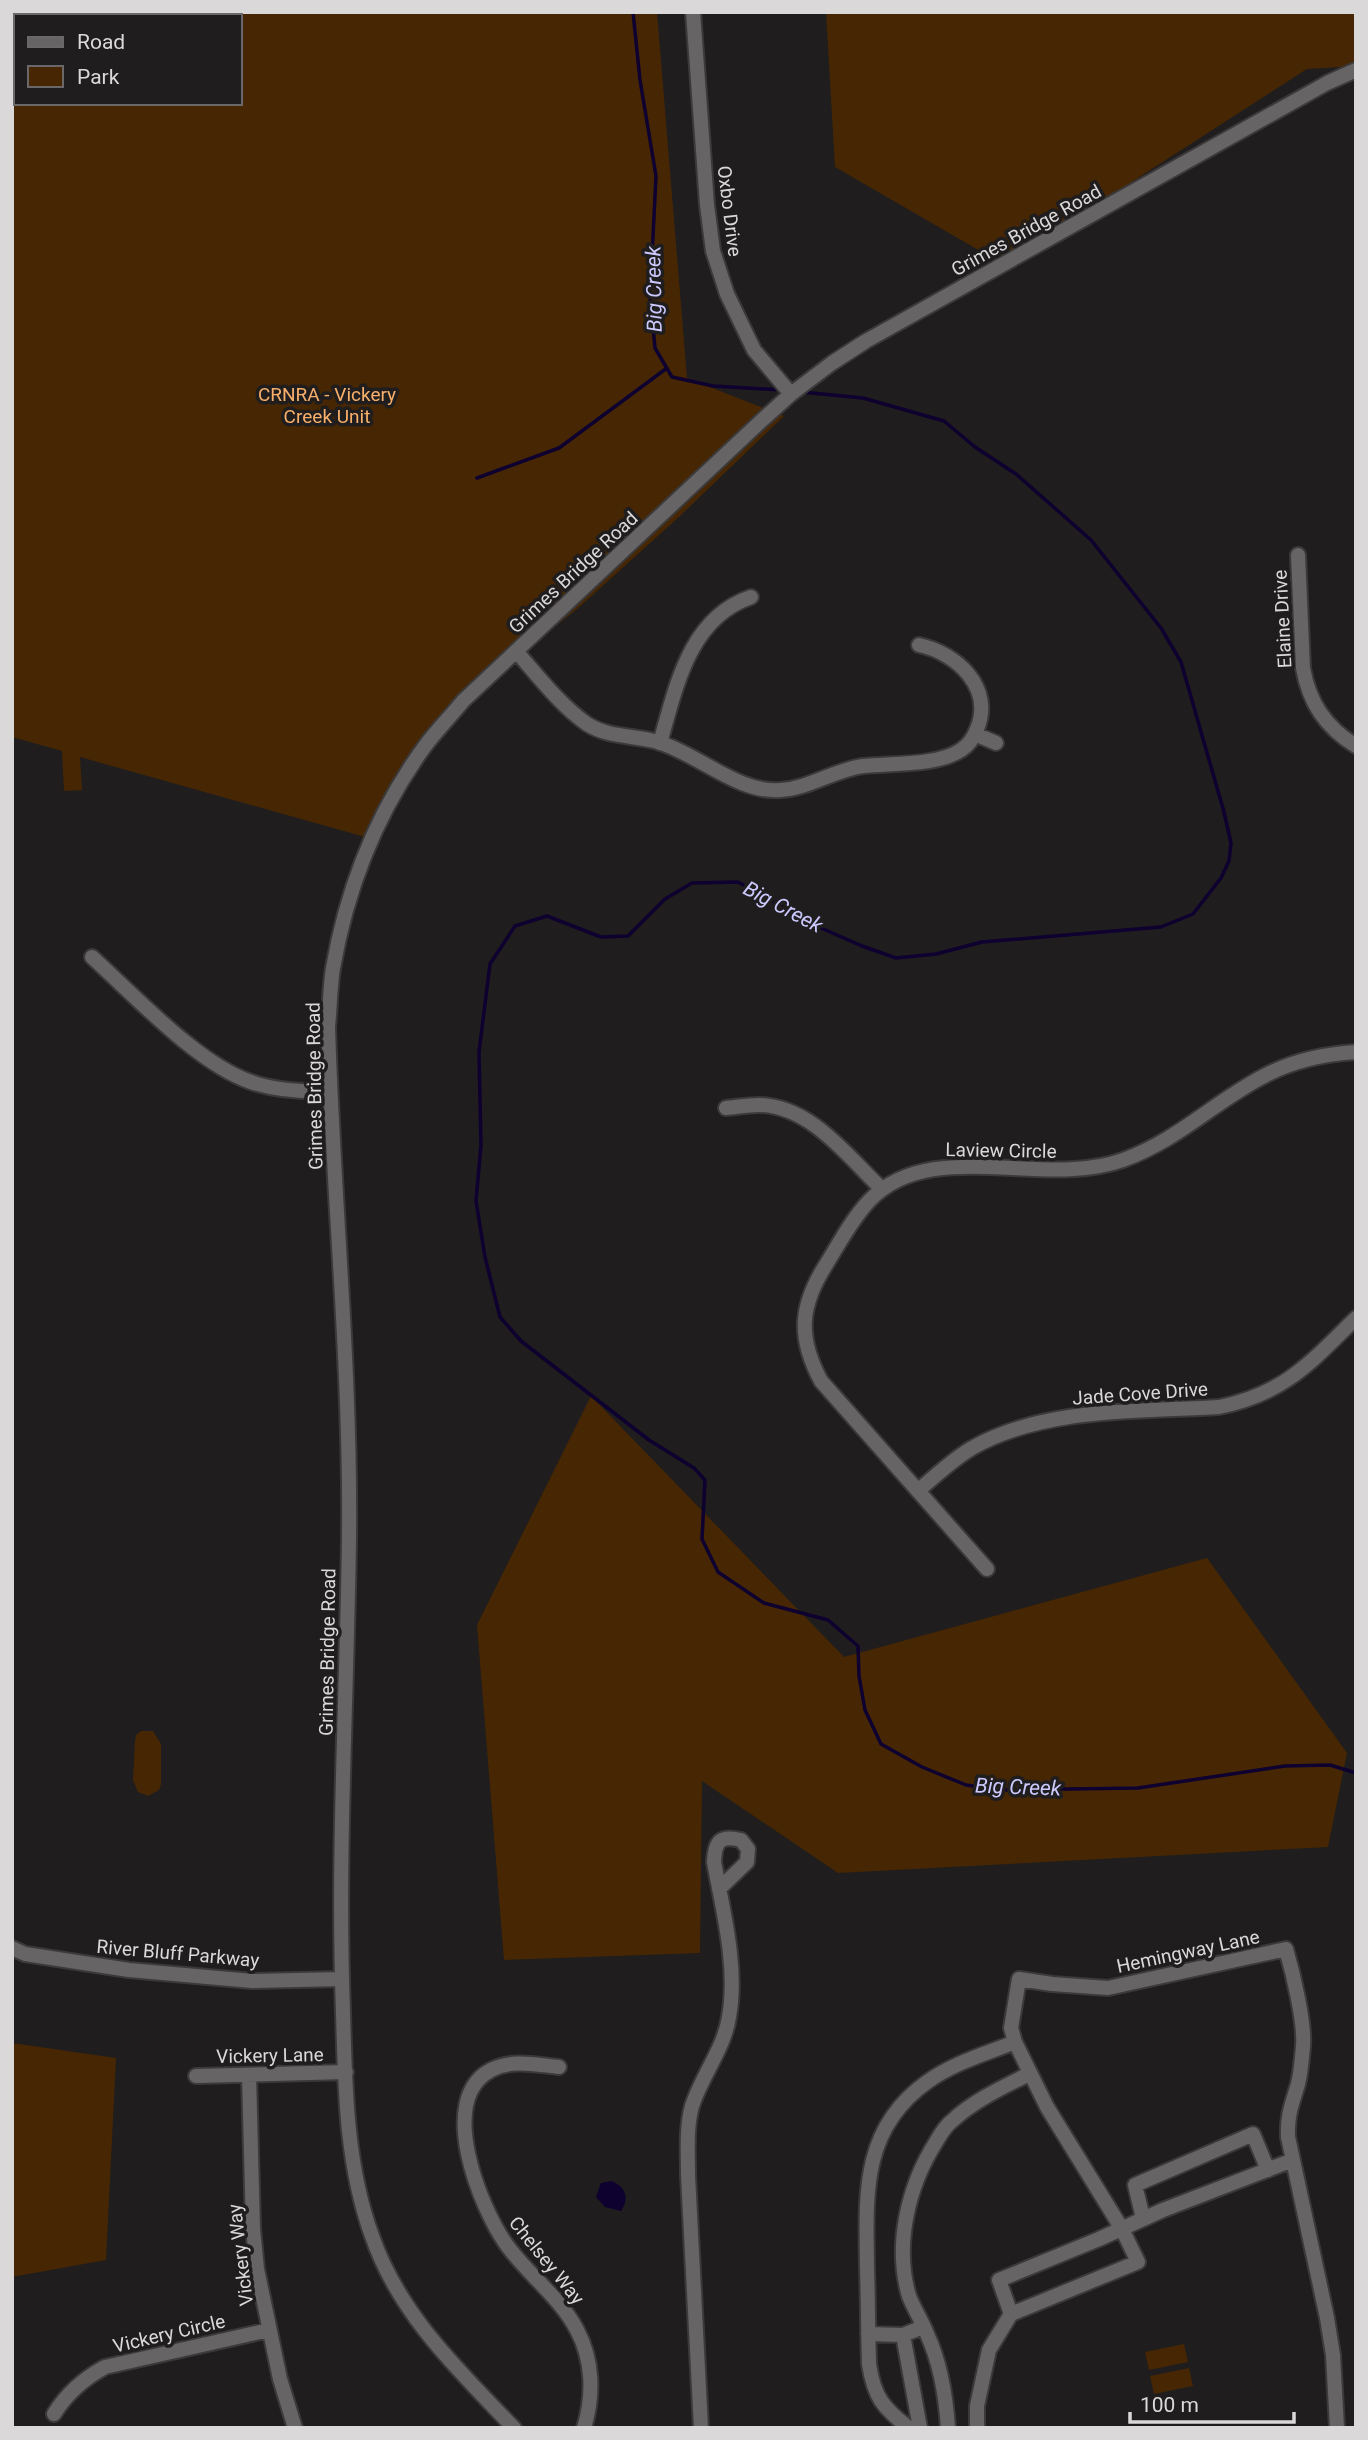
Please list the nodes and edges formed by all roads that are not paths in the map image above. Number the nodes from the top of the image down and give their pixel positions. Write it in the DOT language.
graph roads {
  1 [pos="693,12"];
  2 [pos="1356,70"];
  3 [pos="791,394"];
  4 [pos="1298,555"];
  5 [pos="751,597"];
  6 [pos="919,645"];
  7 [pos="516,651"];
  8 [pos="975,734"];
  9 [pos="660,743"];
  10 [pos="996,743"];
  11 [pos="1356,746"];
  12 [pos="92,957"];
  13 [pos="1356,1052"];
  14 [pos="330,1091"];
  15 [pos="726,1108"];
  16 [pos="882,1189"];
  17 [pos="1356,1318"];
  18 [pos="918,1491"];
  19 [pos="987,1569"];
  20 [pos="719,1889"];
  21 [pos="12,1948"];
  22 [pos="342,1979"];
  23 [pos="1015,2042"];
  24 [pos="559,2067"];
  25 [pos="346,2072"];
  26 [pos="1029,2074"];
  27 [pos="249,2075"];
  28 [pos="196,2076"];
  29 [pos="1293,2160"];
  30 [pos="1268,2169"];
  31 [pos="1143,2218"];
  32 [pos="1122,2229"];
  33 [pos="1011,2314"];
  34 [pos="923,2326"];
  35 [pos="269,2330"];
  36 [pos="868,2334"];
  37 [pos="903,2335"];
  38 [pos="54,2414"];
  39 [pos="295,2428"];
  40 [pos="514,2428"];
  41 [pos="584,2428"];
  42 [pos="701,2428"];
  43 [pos="909,2428"];
  44 [pos="920,2428"];
  45 [pos="948,2428"];
  46 [pos="976,2428"];
  47 [pos="1337,2428"];
  1 -- 3 [label="street, Oxbo Drive"];
  2 -- 3 [label="street, Grimes Bridge Road"];
  3 -- 7 [label="street, Grimes Bridge Road"];
  4 -- 11 [label="street, Elaine Drive"];
  5 -- 9 [label="street"];
  6 -- 8 [label="street"];
  7 -- 9 [label="street"];
  7 -- 14 [label="street, Grimes Bridge Road"];
  8 -- 9 [label="street"];
  8 -- 10 [label="street"];
  12 -- 14 [label="street"];
  13 -- 16 [label="street, Laview Circle"];
  14 -- 22 [label="street, Grimes Bridge Road"];
  15 -- 16 [label="street"];
  16 -- 18 [label="street, Laview Circle"];
  17 -- 18 [label="street, Jade Cove Drive"];
  18 -- 19 [label="street, Laview Circle"];
  20 -- 42 [label="street"];
  21 -- 22 [label="street, River Bluff Parkway"];
  22 -- 25 [label="street, Grimes Bridge Road"];
  23 -- 26 [label="street, Hemingway Lane"];
  23 -- 29 [label="street, Hemingway Lane"];
  23 -- 36 [label="street"];
  24 -- 41 [label="street, Chelsey Way"];
  25 -- 27 [label="street, Vickery Lane"];
  25 -- 40 [label="street, Grimes Bridge Road"];
  26 -- 32 [label="street, Hemingway Lane"];
  26 -- 34 [label="street"];
  27 -- 28 [label="street, Vickery Lane"];
  27 -- 35 [label="street, Vickery Way"];
  29 -- 30 [label="street"];
  29 -- 47 [label="street, Hemingway Lane"];
  30 -- 31 [label="street"];
  30 -- 31 [label="street"];
  31 -- 32 [label="street"];
  32 -- 33 [label="street"];
  32 -- 33 [label="street, Hemingway Lane"];
  33 -- 46 [label="street"];
  34 -- 37 [label="street"];
  34 -- 45 [label="street"];
  35 -- 38 [label="street, Vickery Circle"];
  35 -- 39 [label="street, Vickery Way"];
  36 -- 37 [label="street"];
  36 -- 43 [label="street"];
  37 -- 44 [label="street"];
}
